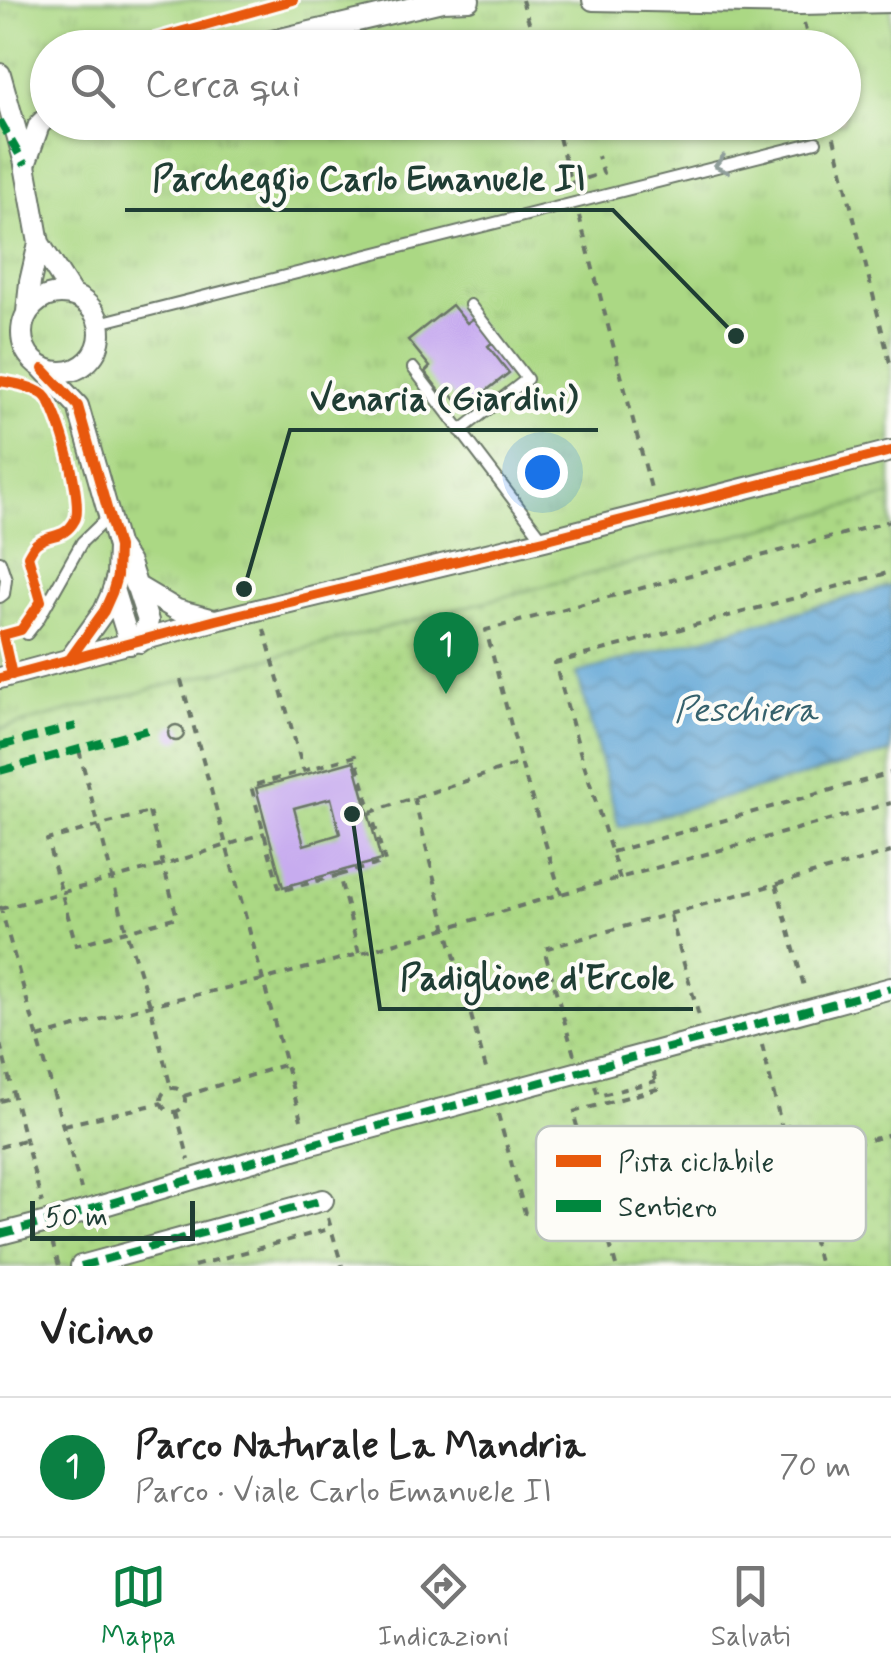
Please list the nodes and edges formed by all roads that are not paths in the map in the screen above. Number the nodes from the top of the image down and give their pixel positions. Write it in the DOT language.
graph roads {
  1 [pos="468,0"];
  2 [pos="593,0"];
  3 [pos="891,2"];
  4 [pos="319,30"];
  5 [pos="0,74"];
  6 [pos="34,140"];
  7 [pos="816,142"];
  8 [pos="26,165"];
  9 [pos="39,243"];
  10 [pos="73,296"];
  11 [pos="470,306"];
  12 [pos="27,312"];
  13 [pos="99,323"];
  14 [pos="90,359"];
  15 [pos="43,368"];
  16 [pos="412,368"];
  17 [pos="78,406"];
  18 [pos="460,431"];
  19 [pos="891,450"];
  20 [pos="109,516"];
  21 [pos="544,540"];
  22 [pos="118,547"];
  23 [pos="0,561"];
  24 [pos="135,584"];
  25 [pos="113,589"];
  26 [pos="0,598"];
  27 [pos="216,620"];
  28 [pos="27,634"];
  29 [pos="135,642"];
  30 [pos="68,660"];
  31 [pos="0,678"];
  32 [pos="891,988"];
  33 [pos="322,1200"];
  34 [pos="0,1234"];
  35 [pos="81,1266"];
  1 -- 4 [label="street"];
  2 -- 3 [label="street"];
  5 -- 8 [label="street"];
  6 -- 8 [label="street"];
  7 -- 13 [label="lane, one-way"];
  8 -- 9 [label="street"];
  9 -- 10 [label="street"];
  9 -- 12 [label="street"];
  10 -- 12 [label="street"];
  10 -- 13 [label="street"];
  11 -- 18 [label="lane"];
  12 -- 15 [label="street"];
  13 -- 14 [label="street"];
  14 -- 15 [label="street"];
  14 -- 17 [label="street"];
  15 -- 17 [label="street"];
  16 -- 18 [label="lane"];
  17 -- 20 [label="street"];
  18 -- 21 [label="lane"];
  19 -- 21 [label="street"];
  20 -- 22 [label="street"];
  20 -- 28 [label="lane"];
  21 -- 27 [label="street"];
  22 -- 24 [label="street"];
  22 -- 25 [label="street"];
  23 -- 26 [label="lane"];
  24 -- 27 [label="street"];
  24 -- 29 [label="street"];
  25 -- 29 [label="street"];
  25 -- 30 [label="street"];
  27 -- 29 [label="street"];
  29 -- 30 [label="street"];
  30 -- 31 [label="street"];
  32 -- 34 [label="street"];
  33 -- 35 [label="street"];
}
